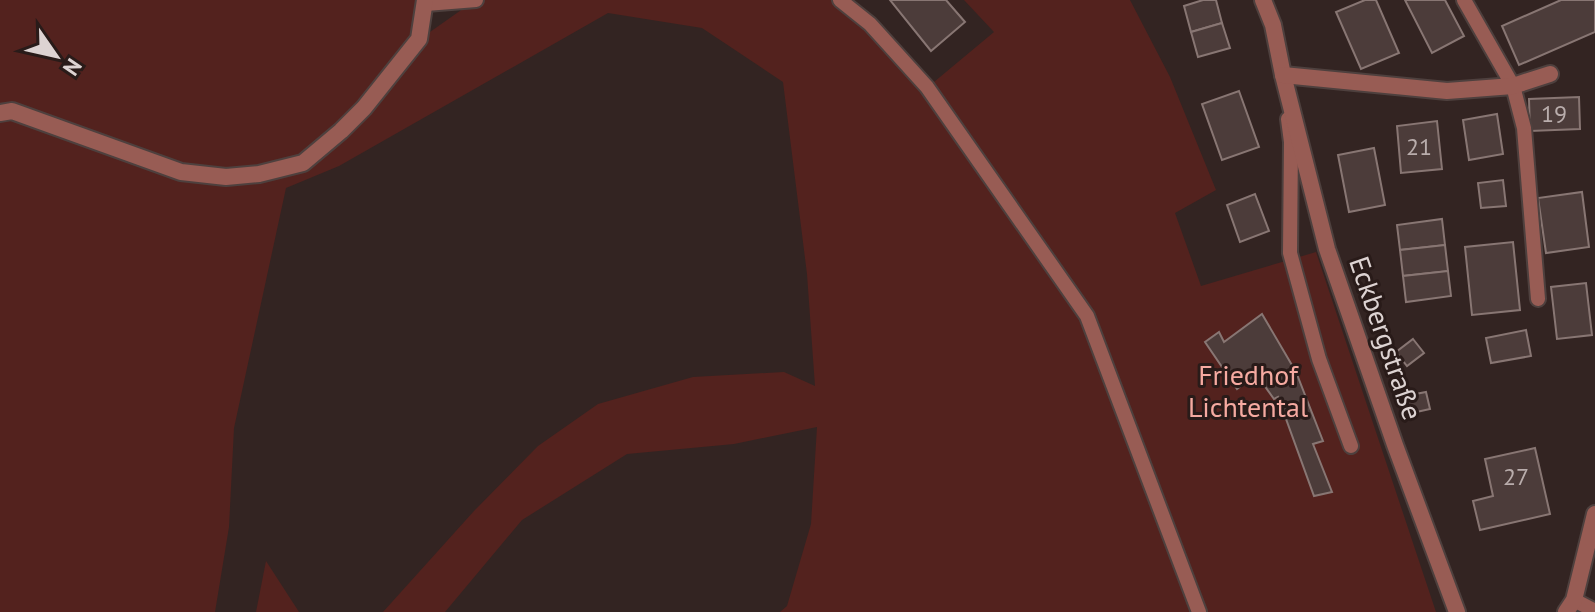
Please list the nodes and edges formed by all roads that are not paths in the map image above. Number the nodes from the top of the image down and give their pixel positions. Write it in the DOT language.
graph roads {
  1 [pos="476,0"];
  2 [pos="840,0"];
  3 [pos="1263,0"];
  4 [pos="1464,0"];
  5 [pos="425,2"];
  6 [pos="1550,74"];
  7 [pos="1283,75"];
  8 [pos="1513,86"];
  9 [pos="0,113"];
  10 [pos="1538,299"];
  11 [pos="1351,446"];
  12 [pos="1595,514"];
  13 [pos="1570,606"];
  14 [pos="1595,611"];
  15 [pos="1199,612"];
  16 [pos="1457,612"];
  1 -- 5 [label="lane"];
  2 -- 15 [label="lane"];
  3 -- 7 [label="street, Eckbergstraße"];
  4 -- 8 [label="lane"];
  5 -- 9 [label="street"];
  6 -- 8 [label="street"];
  7 -- 8 [label="street"];
  7 -- 11 [label="lane, Eckbergstraße"];
  7 -- 16 [label="street, Eckbergstraße"];
  8 -- 10 [label="lane"];
  12 -- 13 [label="street"];
  13 -- 14 [label="lane"];
}
